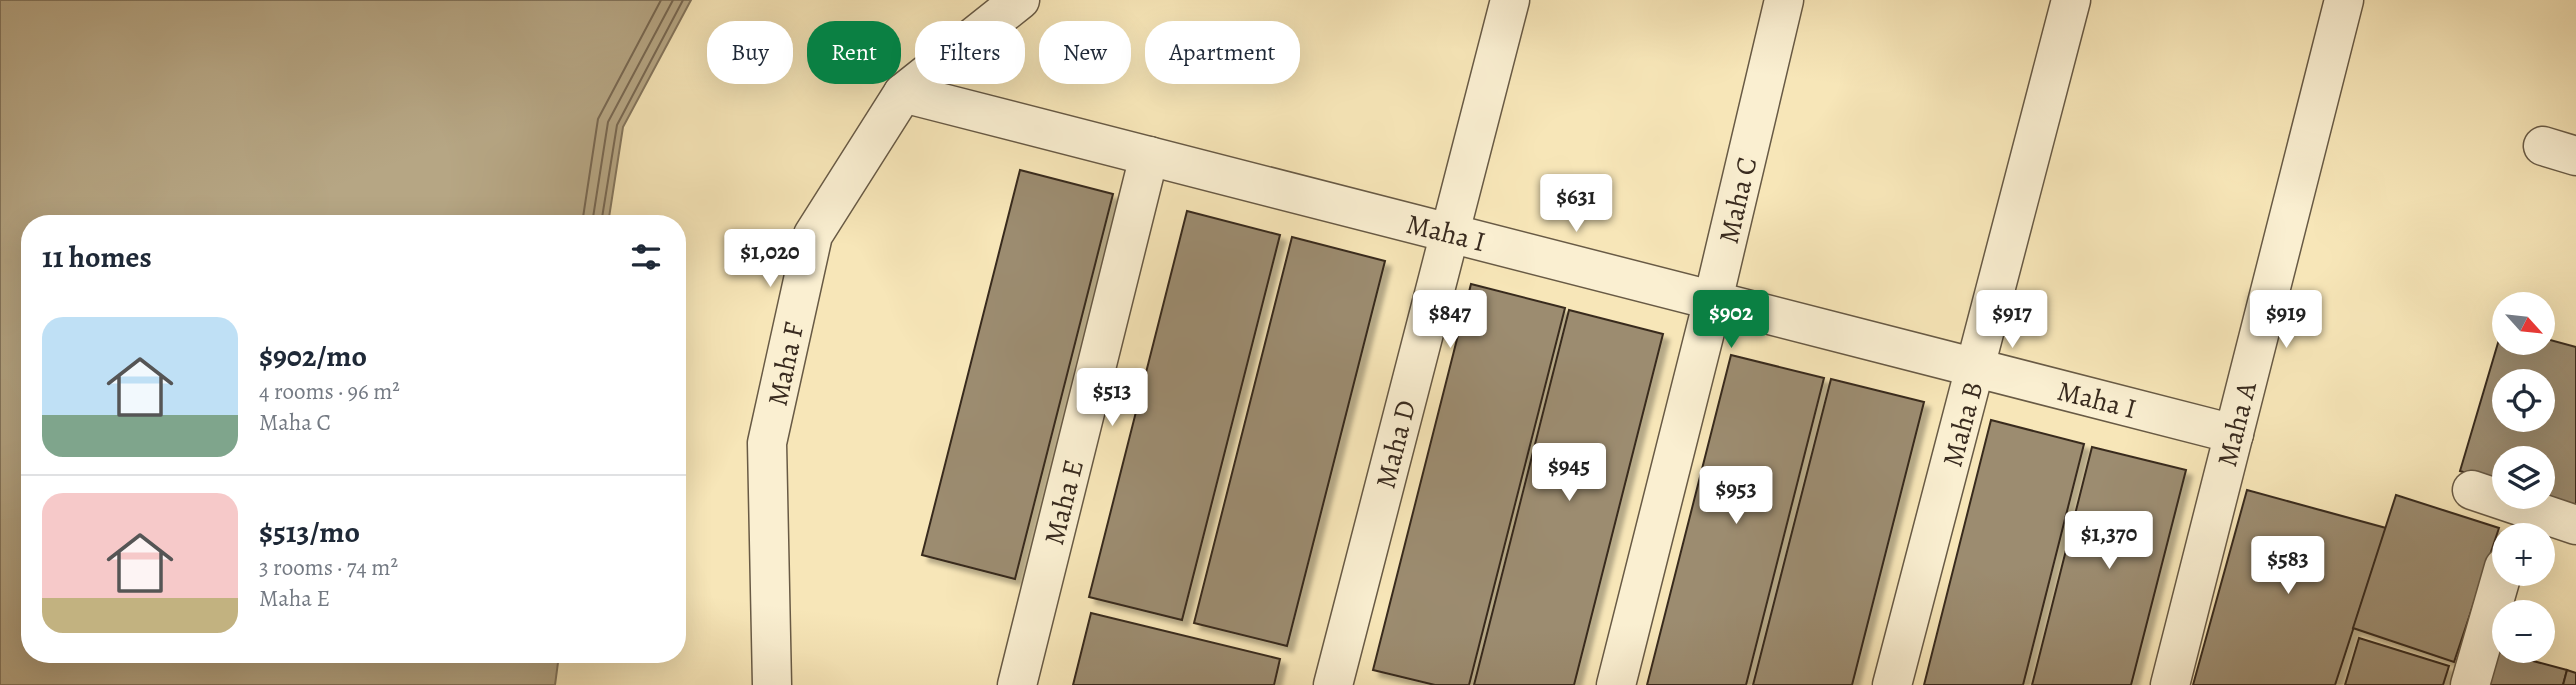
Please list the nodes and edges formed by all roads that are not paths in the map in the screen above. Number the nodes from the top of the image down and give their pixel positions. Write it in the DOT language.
graph roads {
  1 [pos="1020,0"];
  2 [pos="1510,0"];
  3 [pos="1784,0"];
  4 [pos="2071,0"];
  5 [pos="2344,0"];
  6 [pos="903,93"];
  7 [pos="1149,156"];
  8 [pos="1450,233"];
  9 [pos="1713,300"];
  10 [pos="1977,368"];
  11 [pos="2234,433"];
  12 [pos="2472,490"];
  13 [pos="2518,521"];
  14 [pos="2576,525"];
  15 [pos="2499,586"];
  16 [pos="772,685"];
  17 [pos="1017,685"];
  18 [pos="1333,685"];
  19 [pos="1616,685"];
  20 [pos="1892,685"];
  21 [pos="2169,685"];
  22 [pos="2470,685"];
  1 -- 6 [label="street, Maha F"];
  2 -- 8 [label="street, Maha D"];
  3 -- 9 [label="street, Maha C"];
  4 -- 10 [label="street, Maha B"];
  5 -- 11 [label="street, Maha A"];
  6 -- 7 [label="street, Maha I"];
  6 -- 16 [label="street, Maha F"];
  7 -- 8 [label="street, Maha I"];
  7 -- 17 [label="street, Maha E"];
  8 -- 9 [label="street, Maha I"];
  8 -- 18 [label="street, Maha D"];
  9 -- 10 [label="street, Maha I"];
  9 -- 19 [label="street, Maha C"];
  10 -- 11 [label="street, Maha I"];
  10 -- 20 [label="street, Maha B"];
  11 -- 21 [label="street, Maha A"];
  12 -- 13 [label="street"];
  13 -- 14 [label="street"];
  15 -- 22 [label="street"];
}
